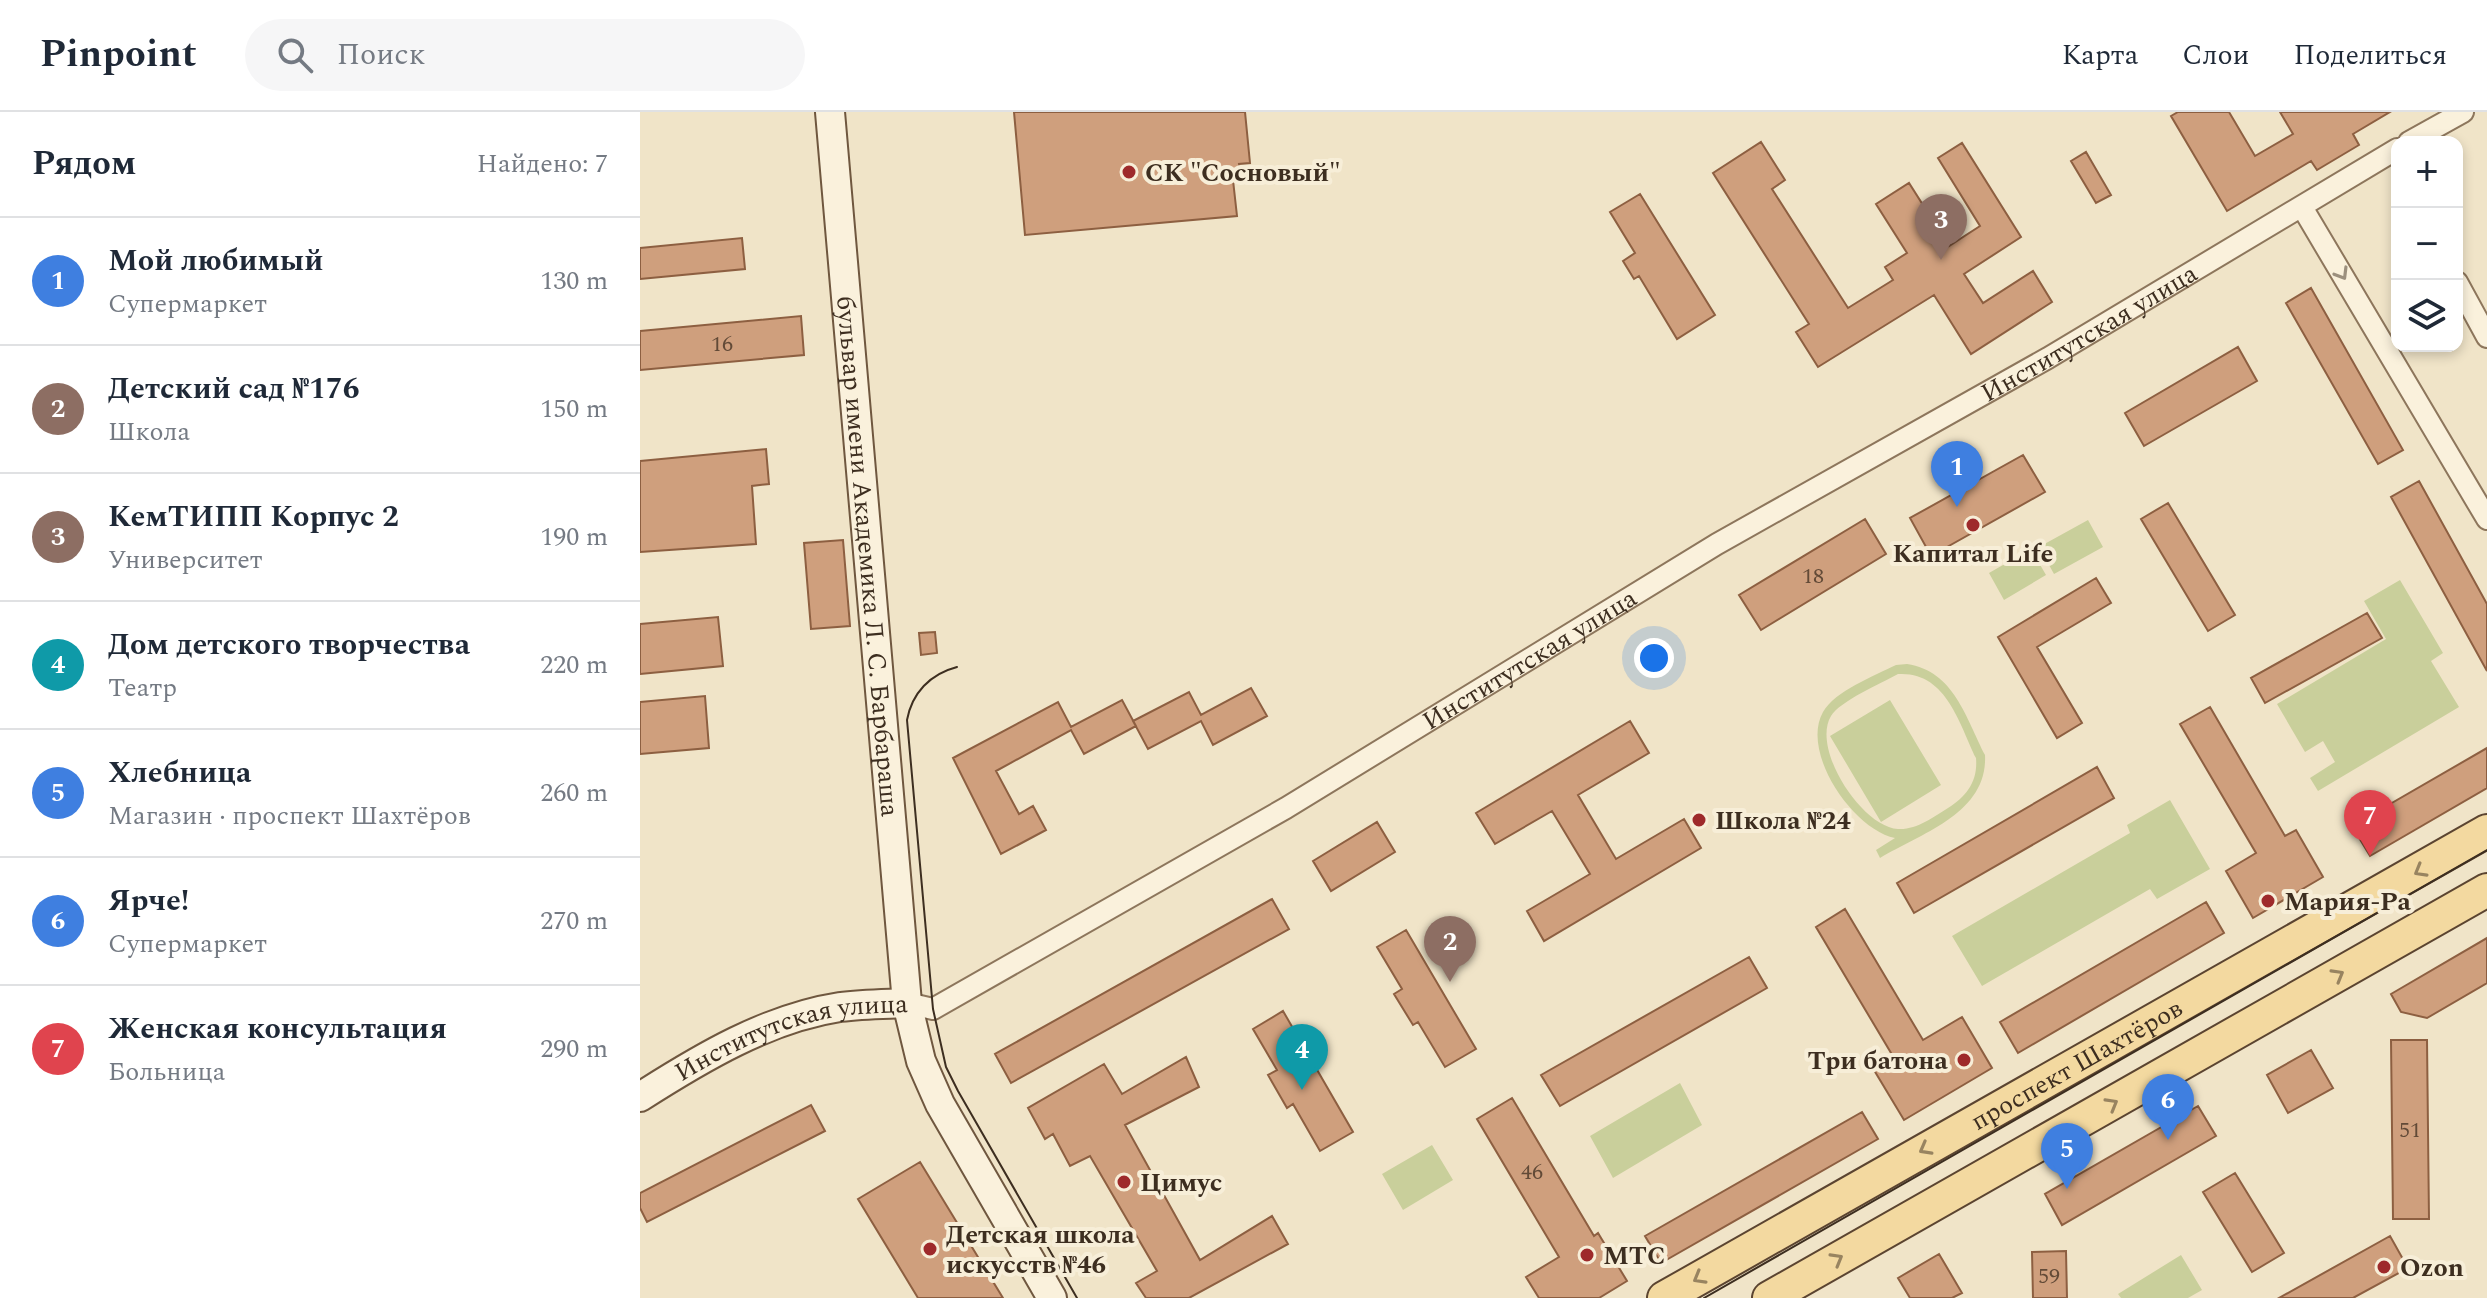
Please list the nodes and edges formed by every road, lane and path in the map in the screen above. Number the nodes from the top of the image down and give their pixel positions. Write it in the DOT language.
graph roads {
  1 [pos="830,112"];
  2 [pos="2463,112"];
  3 [pos="2420,136"];
  4 [pos="2391,153"];
  5 [pos="2302,207"];
  6 [pos="2463,293"];
  7 [pos="2487,337"];
  8 [pos="2487,519"];
  9 [pos="2487,831"];
  10 [pos="2487,890"];
  11 [pos="907,1003"];
  12 [pos="640,1097"];
  13 [pos="1052,1298"];
  14 [pos="1664,1298"];
  15 [pos="1769,1298"];
  1 -- 11 [label="street, бульвар имени Академика Л. С. Барбараша"];
  2 -- 3 [label="street"];
  4 -- 5 [label="street, Институтская улица"];
  5 -- 8 [label="street, one-way"];
  5 -- 11 [label="street, Институтская улица"];
  6 -- 7 [label="street"];
  9 -- 14 [label="main road, проспект Шахтёров, one-way"];
  15 -- 10 [label="main road, проспект Шахтёров, one-way"];
  11 -- 12 [label="street, Институтская улица"];
  11 -- 13 [label="street, бульвар имени Академика Л. С. Барбараша"];
}
